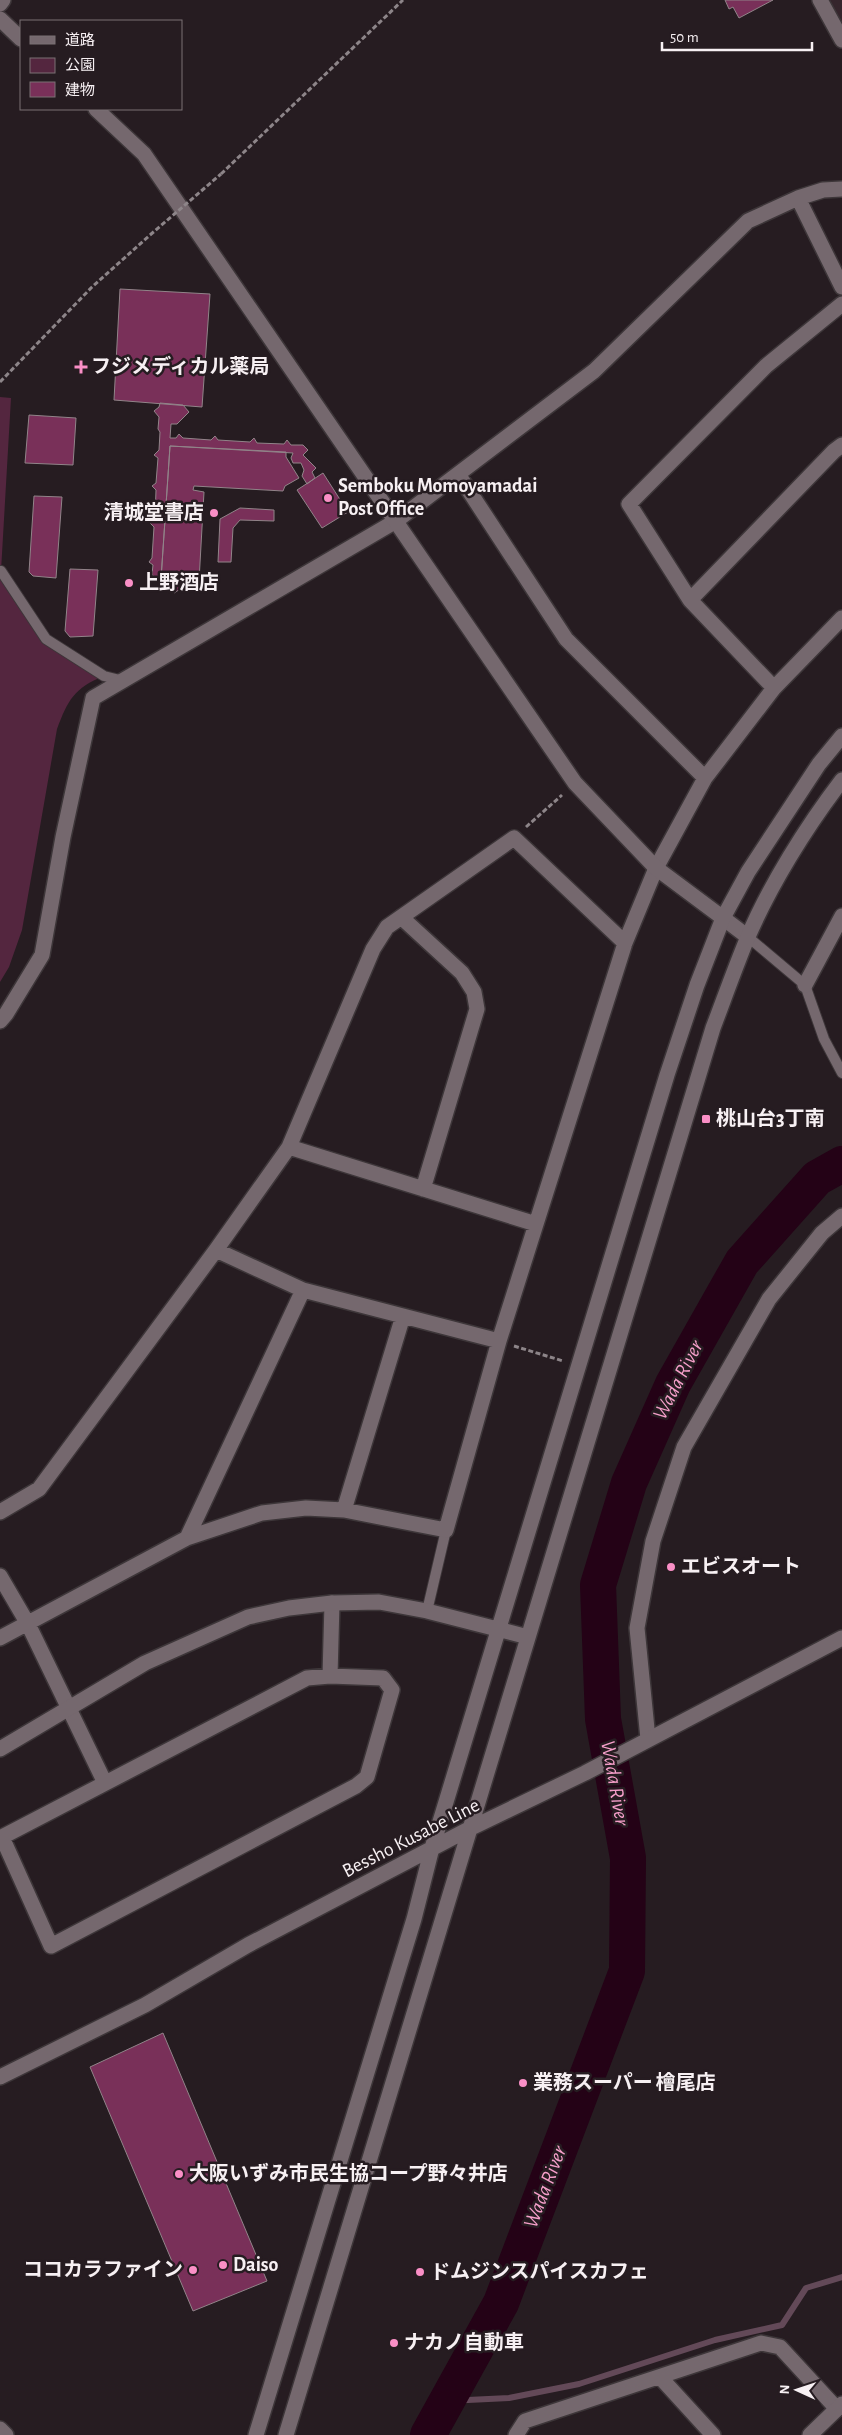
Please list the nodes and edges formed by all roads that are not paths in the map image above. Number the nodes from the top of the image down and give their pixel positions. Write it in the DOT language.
graph roads {
  1 [pos="3,0"];
  2 [pos="820,0"];
  3 [pos="0,4"];
  4 [pos="0,19"];
  5 [pos="20,38"];
  6 [pos="842,40"];
  7 [pos="97,110"];
  8 [pos="842,189"];
  9 [pos="798,198"];
  10 [pos="842,287"];
  11 [pos="842,304"];
  12 [pos="842,445"];
  13 [pos="458,474"];
  14 [pos="396,521"];
  15 [pos="1,571"];
  16 [pos="690,600"];
  17 [pos="842,618"];
  18 [pos="120,680"];
  19 [pos="774,688"];
  20 [pos="842,736"];
  21 [pos="705,778"];
  22 [pos="842,780"];
  23 [pos="656,868"];
  24 [pos="842,916"];
  25 [pos="401,917"];
  26 [pos="724,918"];
  27 [pos="748,937"];
  28 [pos="624,943"];
  29 [pos="805,985"];
  30 [pos="0,1020"];
  31 [pos="842,1073"];
  32 [pos="289,1147"];
  33 [pos="422,1189"];
  34 [pos="842,1216"];
  35 [pos="536,1224"];
  36 [pos="216,1250"];
  37 [pos="303,1290"];
  38 [pos="403,1316"];
  39 [pos="499,1342"];
  40 [pos="344,1510"];
  41 [pos="0,1512"];
  42 [pos="446,1530"];
  43 [pos="187,1538"];
  44 [pos="0,1576"];
  45 [pos="332,1603"];
  46 [pos="427,1611"];
  47 [pos="28,1624"];
  48 [pos="499,1630"];
  49 [pos="528,1637"];
  50 [pos="0,1638"];
  51 [pos="842,1638"];
  52 [pos="330,1676"];
  53 [pos="69,1709"];
  54 [pos="643,1742"];
  55 [pos="0,1749"];
  56 [pos="105,1783"];
  57 [pos="469,1829"];
  58 [pos="1,1837"];
  59 [pos="432,1848"];
  60 [pos="0,2077"];
  61 [pos="660,2376"];
  62 [pos="840,2407"];
  63 [pos="0,2429"];
  64 [pos="703,2432"];
  65 [pos="6,2435"];
  66 [pos="256,2435"];
  67 [pos="286,2435"];
  68 [pos="516,2435"];
  69 [pos="810,2435"];
  1 -- 3 [label="street"];
  2 -- 6 [label="street"];
  4 -- 5 [label="street"];
  7 -- 14 [label="street"];
  8 -- 9 [label="street"];
  9 -- 10 [label="street"];
  9 -- 13 [label="street"];
  11 -- 16 [label="street"];
  12 -- 16 [label="street"];
  13 -- 14 [label="street"];
  13 -- 21 [label="street"];
  14 -- 18 [label="street"];
  14 -- 23 [label="street"];
  15 -- 18 [label="lane"];
  16 -- 19 [label="street"];
  17 -- 19 [label="street"];
  18 -- 30 [label="street"];
  19 -- 21 [label="street"];
  20 -- 26 [label="street"];
  21 -- 23 [label="street"];
  22 -- 27 [label="street"];
  23 -- 26 [label="street"];
  23 -- 28 [label="street"];
  24 -- 29 [label="street"];
  25 -- 28 [label="street"];
  25 -- 32 [label="street"];
  25 -- 33 [label="street"];
  26 -- 27 [label="street"];
  26 -- 48 [label="street"];
  27 -- 29 [label="lane"];
  27 -- 49 [label="street"];
  28 -- 35 [label="street"];
  29 -- 31 [label="lane"];
  32 -- 33 [label="street"];
  32 -- 36 [label="street"];
  33 -- 35 [label="street"];
  34 -- 54 [label="street"];
  35 -- 39 [label="street"];
  36 -- 37 [label="street"];
  36 -- 41 [label="street"];
  37 -- 38 [label="street"];
  37 -- 43 [label="street"];
  38 -- 39 [label="street"];
  38 -- 40 [label="street"];
  39 -- 42 [label="street"];
  40 -- 42 [label="street"];
  40 -- 43 [label="street"];
  42 -- 46 [label="lane"];
  43 -- 47 [label="street"];
  44 -- 47 [label="street"];
  45 -- 46 [label="street"];
  45 -- 52 [label="street"];
  45 -- 53 [label="street"];
  46 -- 48 [label="street"];
  47 -- 50 [label="street"];
  47 -- 53 [label="street"];
  48 -- 49 [label="street"];
  48 -- 59 [label="street"];
  49 -- 57 [label="street"];
  51 -- 54 [label="street, Bessho Kusabe Line"];
  52 -- 56 [label="street"];
  52 -- 58 [label="street"];
  53 -- 55 [label="street"];
  53 -- 56 [label="street"];
  54 -- 57 [label="street, Bessho Kusabe Line"];
  56 -- 58 [label="street"];
  57 -- 59 [label="street, Bessho Kusabe Line"];
  57 -- 67 [label="street"];
  59 -- 60 [label="street, Bessho Kusabe Line"];
  59 -- 66 [label="street"];
  61 -- 62 [label="street"];
  61 -- 64 [label="street"];
  61 -- 68 [label="street"];
  62 -- 69 [label="street"];
  63 -- 65 [label="street"];
}
